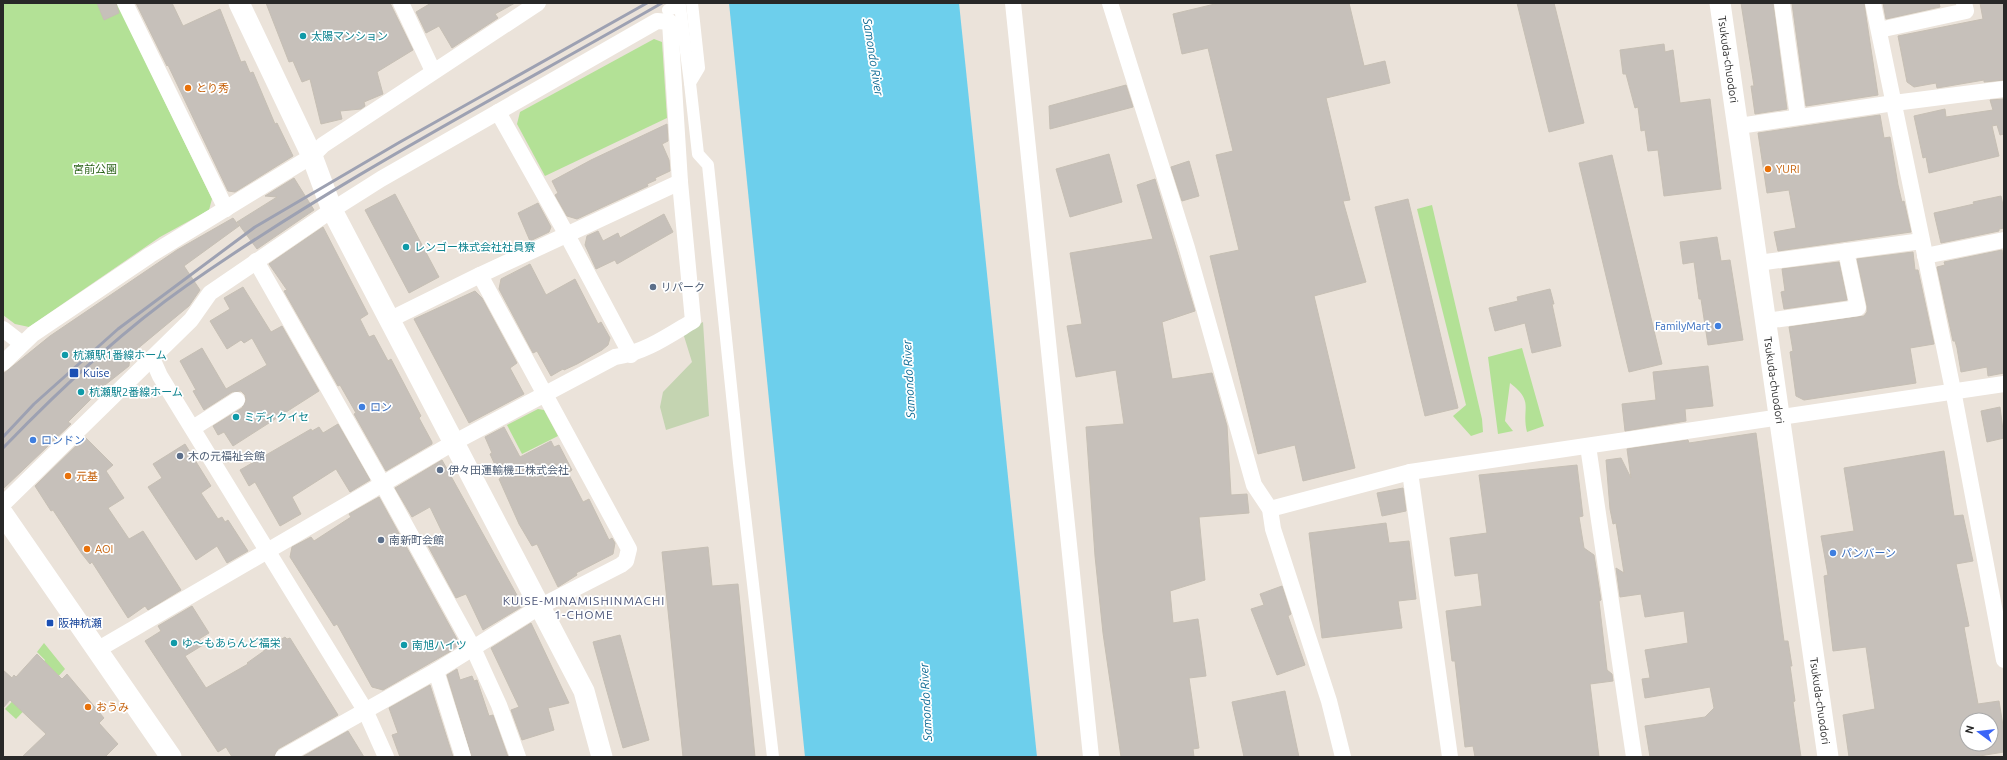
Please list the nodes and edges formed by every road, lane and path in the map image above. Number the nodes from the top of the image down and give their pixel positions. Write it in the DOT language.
graph roads {
  1 [pos="125,3"];
  2 [pos="239,3"];
  3 [pos="400,3"];
  4 [pos="692,3"];
  5 [pos="1013,3"];
  6 [pos="1110,3"];
  7 [pos="1720,3"];
  8 [pos="1782,3"];
  9 [pos="1873,3"];
  10 [pos="1964,3"];
  11 [pos="529,5"];
  12 [pos="668,12"];
  13 [pos="1879,30"];
  14 [pos="433,72"];
  15 [pos="690,83"];
  16 [pos="2004,89"];
  17 [pos="1894,102"];
  18 [pos="498,112"];
  19 [pos="1798,117"];
  20 [pos="1739,126"];
  21 [pos="312,156"];
  22 [pos="680,182"];
  23 [pos="226,209"];
  24 [pos="332,210"];
  25 [pos="567,235"];
  26 [pos="2004,240"];
  27 [pos="1924,248"];
  28 [pos="1846,251"];
  29 [pos="256,261"];
  30 [pos="1758,263"];
  31 [pos="480,275"];
  32 [pos="390,320"];
  33 [pos="1766,321"];
  34 [pos="3,329"];
  35 [pos="21,344"];
  36 [pos="631,355"];
  37 [pos="152,358"];
  38 [pos="3,363"];
  39 [pos="2004,384"];
  40 [pos="1953,390"];
  41 [pos="545,395"];
  42 [pos="237,400"];
  43 [pos="1780,418"];
  44 [pos="193,428"];
  45 [pos="453,443"];
  46 [pos="1588,446"];
  47 [pos="1410,472"];
  48 [pos="382,483"];
  49 [pos="3,504"];
  50 [pos="1270,509"];
  51 [pos="3,514"];
  52 [pos="269,550"];
  53 [pos="541,606"];
  54 [pos="473,648"];
  55 [pos="97,650"];
  56 [pos="2004,660"];
  57 [pos="436,671"];
  58 [pos="366,710"];
  59 [pos="167,755"];
  60 [pos="283,757"];
  61 [pos="386,757"];
  62 [pos="463,757"];
  63 [pos="518,757"];
  64 [pos="602,757"];
  65 [pos="773,757"];
  66 [pos="1091,757"];
  67 [pos="1343,757"];
  68 [pos="1450,757"];
  69 [pos="1634,757"];
  70 [pos="1828,757"];
  1 -- 23 [label="street"];
  2 -- 21 [label="street"];
  3 -- 14 [label="street"];
  4 -- 15 [label="street"];
  5 -- 66 [label="street"];
  6 -- 50 [label="street"];
  7 -- 20 [label="street, Tsukuda-chuodori"];
  8 -- 19 [label="street"];
  9 -- 13 [label="street"];
  10 -- 13 [label="street"];
  11 -- 14 [label="street"];
  12 -- 15 [label="street"];
  12 -- 18 [label="street"];
  12 -- 22 [label="street"];
  13 -- 17 [label="street"];
  14 -- 21 [label="street"];
  15 -- 65 [label="street"];
  16 -- 17 [label="street"];
  17 -- 19 [label="street"];
  17 -- 27 [label="street"];
  18 -- 24 [label="street"];
  18 -- 25 [label="street"];
  19 -- 20 [label="street"];
  20 -- 30 [label="street, Tsukuda-chuodori"];
  21 -- 23 [label="street"];
  21 -- 24 [label="street"];
  22 -- 25 [label="street"];
  22 -- 36 [label="street"];
  23 -- 35 [label="street"];
  24 -- 29 [label="street"];
  24 -- 32 [label="street"];
  25 -- 31 [label="street"];
  25 -- 36 [label="street"];
  26 -- 27 [label="street"];
  27 -- 28 [label="street"];
  27 -- 40 [label="street"];
  28 -- 30 [label="street"];
  28 -- 33 [label="street"];
  29 -- 37 [label="street"];
  29 -- 48 [label="street"];
  30 -- 33 [label="street, Tsukuda-chuodori"];
  31 -- 32 [label="street"];
  31 -- 41 [label="street"];
  32 -- 45 [label="street"];
  33 -- 43 [label="street, Tsukuda-chuodori"];
  34 -- 35 [label="street"];
  35 -- 38 [label="street"];
  36 -- 41 [label="street"];
  37 -- 44 [label="street"];
  37 -- 49 [label="street"];
  39 -- 40 [label="street"];
  40 -- 43 [label="street"];
  40 -- 56 [label="street"];
  41 -- 45 [label="street"];
  41 -- 53 [label="street"];
  42 -- 44 [label="street"];
  43 -- 46 [label="street"];
  43 -- 70 [label="street, Tsukuda-chuodori"];
  44 -- 52 [label="street"];
  45 -- 48 [label="street"];
  45 -- 53 [label="street"];
  46 -- 47 [label="street"];
  46 -- 69 [label="street"];
  47 -- 50 [label="street"];
  47 -- 68 [label="street"];
  48 -- 52 [label="street"];
  48 -- 54 [label="street"];
  50 -- 67 [label="street"];
  51 -- 55 [label="street"];
  52 -- 55 [label="street"];
  52 -- 58 [label="street"];
  53 -- 54 [label="street"];
  53 -- 64 [label="street"];
  54 -- 57 [label="street"];
  54 -- 63 [label="street"];
  55 -- 59 [label="street"];
  57 -- 58 [label="street"];
  57 -- 62 [label="street"];
  58 -- 60 [label="street"];
  58 -- 61 [label="street"];
}
